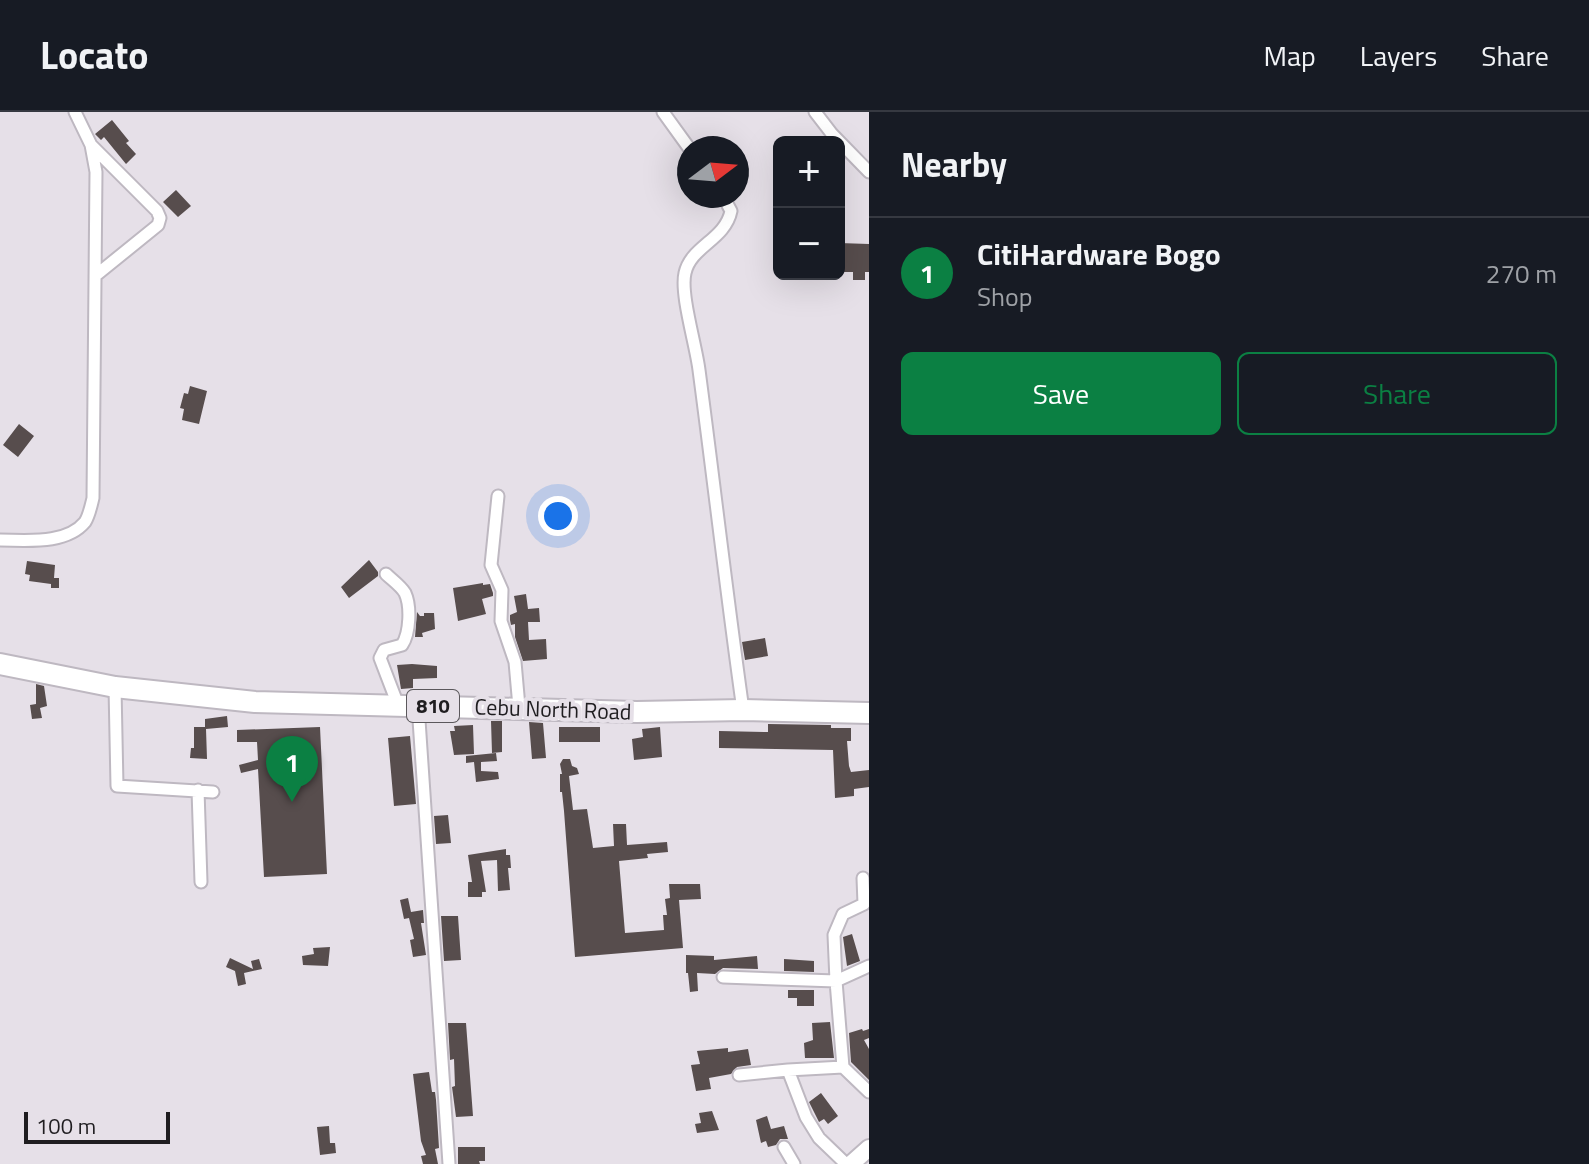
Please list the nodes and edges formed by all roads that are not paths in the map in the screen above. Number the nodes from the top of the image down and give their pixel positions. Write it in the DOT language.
graph roads {
  1 [pos="75,112"];
  2 [pos="663,112"];
  3 [pos="815,112"];
  4 [pos="680,136"];
  5 [pos="91,145"];
  6 [pos="869,172"];
  7 [pos="729,208"];
  8 [pos="95,276"];
  9 [pos="498,496"];
  10 [pos="0,540"];
  11 [pos="386,574"];
  12 [pos="0,664"];
  13 [pos="115,687"];
  14 [pos="408,705"];
  15 [pos="519,707"];
  16 [pos="743,710"];
  17 [pos="869,713"];
  18 [pos="198,790"];
  19 [pos="213,792"];
  20 [pos="863,878"];
  21 [pos="201,882"];
  22 [pos="869,966"];
  23 [pos="723,977"];
  24 [pos="836,981"];
  25 [pos="843,1067"];
  26 [pos="788,1070"];
  27 [pos="739,1075"];
  28 [pos="869,1092"];
  29 [pos="784,1147"];
  30 [pos="869,1148"];
  31 [pos="449,1164"];
  32 [pos="794,1164"];
  33 [pos="848,1164"];
  1 -- 5 [label="street"];
  2 -- 4 [label="street"];
  3 -- 6 [label="street"];
  5 -- 8 [label="street"];
  5 -- 8 [label="street"];
  7 -- 16 [label="street"];
  8 -- 10 [label="street"];
  9 -- 15 [label="street"];
  11 -- 14 [label="street"];
  12 -- 13 [label="highway, Cebu North Road / 810"];
  13 -- 14 [label="highway, Cebu North Road / 810"];
  13 -- 18 [label="street"];
  14 -- 15 [label="highway, Cebu North Road / 810"];
  14 -- 31 [label="street"];
  15 -- 16 [label="highway, Cebu North Road / 810"];
  16 -- 17 [label="highway, Cebu North Road / 810"];
  18 -- 19 [label="street"];
  18 -- 21 [label="street"];
  20 -- 24 [label="street"];
  22 -- 24 [label="street"];
  23 -- 24 [label="street"];
  24 -- 25 [label="street"];
  25 -- 26 [label="street"];
  25 -- 28 [label="street"];
  26 -- 27 [label="street"];
  26 -- 33 [label="street"];
  29 -- 32 [label="street"];
  30 -- 33 [label="main road"];
}
